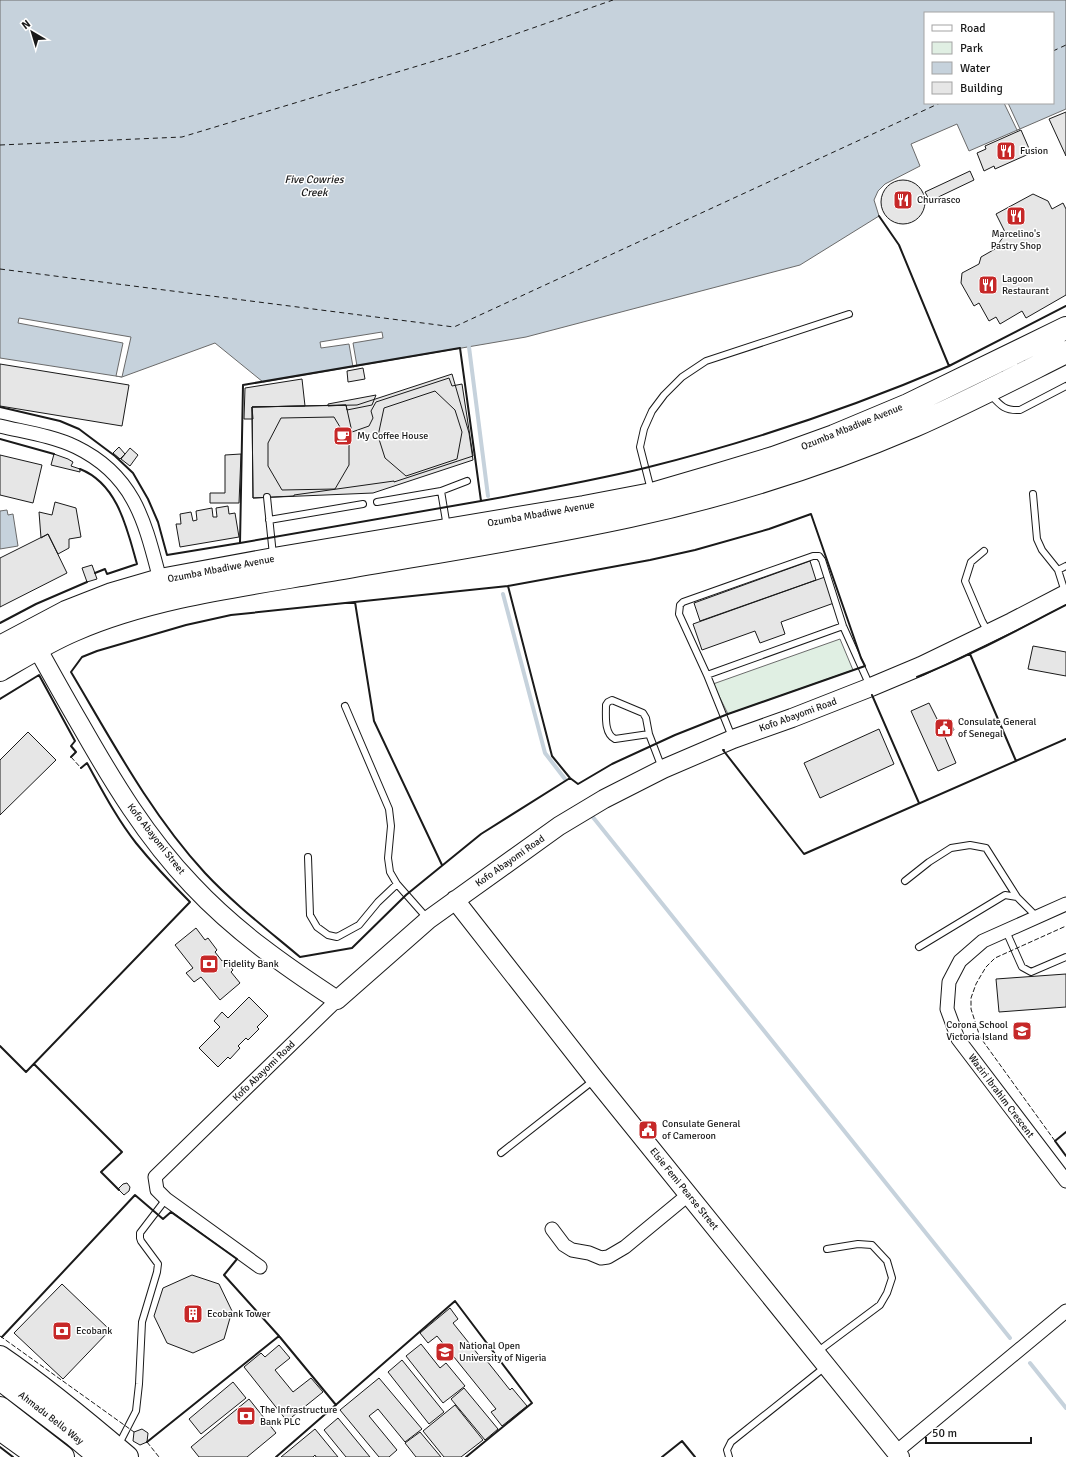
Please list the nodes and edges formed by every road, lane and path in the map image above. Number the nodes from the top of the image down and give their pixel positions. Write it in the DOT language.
graph roads {
  1 [pos="848,314"];
  2 [pos="1066,328"];
  3 [pos="1066,352"];
  4 [pos="1066,386"];
  5 [pos="987,391"];
  6 [pos="0,426"];
  7 [pos="467,481"];
  8 [pos="441,491"];
  9 [pos="652,494"];
  10 [pos="1033,494"];
  11 [pos="267,497"];
  12 [pos="377,502"];
  13 [pos="363,504"];
  14 [pos="269,520"];
  15 [pos="447,530"];
  16 [pos="984,551"];
  17 [pos="274,558"];
  18 [pos="1066,566"];
  19 [pos="1058,570"];
  20 [pos="163,590"];
  21 [pos="1066,594"];
  22 [pos="843,626"];
  23 [pos="988,633"];
  24 [pos="32,640"];
  25 [pos="0,647"];
  26 [pos="0,670"];
  27 [pos="707,675"];
  28 [pos="871,687"];
  29 [pos="345,706"];
  30 [pos="649,734"];
  31 [pos="733,739"];
  32 [pos="662,769"];
  33 [pos="308,857"];
  34 [pos="905,881"];
  35 [pos="397,884"];
  36 [pos="1017,897"];
  37 [pos="455,900"];
  38 [pos="1065,906"];
  39 [pos="1036,917"];
  40 [pos="428,920"];
  41 [pos="1006,930"];
  42 [pos="919,947"];
  43 [pos="1066,957"];
  44 [pos="337,1000"];
  45 [pos="595,1079"];
  46 [pos="500,1153"];
  47 [pos="1066,1181"];
  48 [pos="688,1195"];
  49 [pos="166,1198"];
  50 [pos="552,1228"];
  51 [pos="827,1249"];
  52 [pos="260,1267"];
  53 [pos="1066,1311"];
  54 [pos="0,1357"];
  55 [pos="821,1360"];
  56 [pos="0,1379"];
  57 [pos="0,1408"];
  58 [pos="0,1429"];
  59 [pos="114,1454"];
  60 [pos="898,1454"];
  61 [pos="39,1457"];
  62 [pos="63,1457"];
  63 [pos="728,1457"];
  1 -- 9 [label="lane"];
  2 -- 9 [label="highway, Ozumba Mbadiwe Avenue"];
  3 -- 5 [label="highway, Ozumba Mbadiwe Avenue"];
  4 -- 5 [label="lane"];
  5 -- 20 [label="highway, Ozumba Mbadiwe Avenue"];
  6 -- 20 [label="street"];
  7 -- 8 [label="lane"];
  8 -- 12 [label="lane"];
  8 -- 15 [label="lane"];
  9 -- 15 [label="highway, Ozumba Mbadiwe Avenue"];
  10 -- 19 [label="lane"];
  11 -- 14 [label="lane"];
  13 -- 14 [label="lane"];
  14 -- 17 [label="lane"];
  15 -- 17 [label="highway, Ozumba Mbadiwe Avenue"];
  16 -- 23 [label="lane"];
  17 -- 20 [label="highway, Ozumba Mbadiwe Avenue"];
  18 -- 19 [label="lane"];
  19 -- 21 [label="lane"];
  20 -- 24 [label="highway, Ozumba Mbadiwe Avenue"];
  21 -- 23 [label="street, Kofo Abayomi Road"];
  22 -- 27 [label="lane"];
  22 -- 27 [label="lane"];
  22 -- 28 [label="lane"];
  23 -- 28 [label="street, Kofo Abayomi Road"];
  24 -- 25 [label="highway, Ozumba Mbadiwe Avenue"];
  24 -- 26 [label="highway, Ozumba Mbadiwe Avenue"];
  24 -- 44 [label="street, Kofo Abayomi Street"];
  27 -- 31 [label="lane"];
  28 -- 31 [label="street, Kofo Abayomi Road"];
  29 -- 35 [label="lane"];
  30 -- 30 [label="lane"];
  30 -- 32 [label="lane"];
  31 -- 32 [label="street, Kofo Abayomi Road"];
  32 -- 37 [label="street, Kofo Abayomi Road"];
  33 -- 35 [label="lane"];
  34 -- 36 [label="lane"];
  35 -- 40 [label="lane"];
  36 -- 39 [label="lane"];
  36 -- 42 [label="lane"];
  37 -- 40 [label="street, Kofo Abayomi Road"];
  37 -- 45 [label="street, Elsie Femi Pearse Street"];
  38 -- 39 [label="street, Waziri Ibrahim Crescent"];
  39 -- 41 [label="street, Waziri Ibrahim Crescent"];
  40 -- 44 [label="street, Kofo Abayomi Road"];
  41 -- 43 [label="lane"];
  41 -- 47 [label="street, Waziri Ibrahim Crescent"];
  44 -- 49 [label="street, Kofo Abayomi Road"];
  45 -- 46 [label="lane"];
  45 -- 48 [label="street, Elsie Femi Pearse Street"];
  48 -- 50 [label="street"];
  48 -- 55 [label="street, Elsie Femi Pearse Street"];
  49 -- 52 [label="street, Kofo Abayomi Road"];
  49 -- 59 [label="lane"];
  51 -- 55 [label="lane"];
  53 -- 60 [label="street"];
  54 -- 59 [label="highway"];
  55 -- 60 [label="street, Elsie Femi Pearse Street"];
  55 -- 63 [label="lane"];
  56 -- 59 [label="highway, Ahmadu Bello Way"];
  57 -- 62 [label="highway"];
  58 -- 61 [label="highway"];
}
